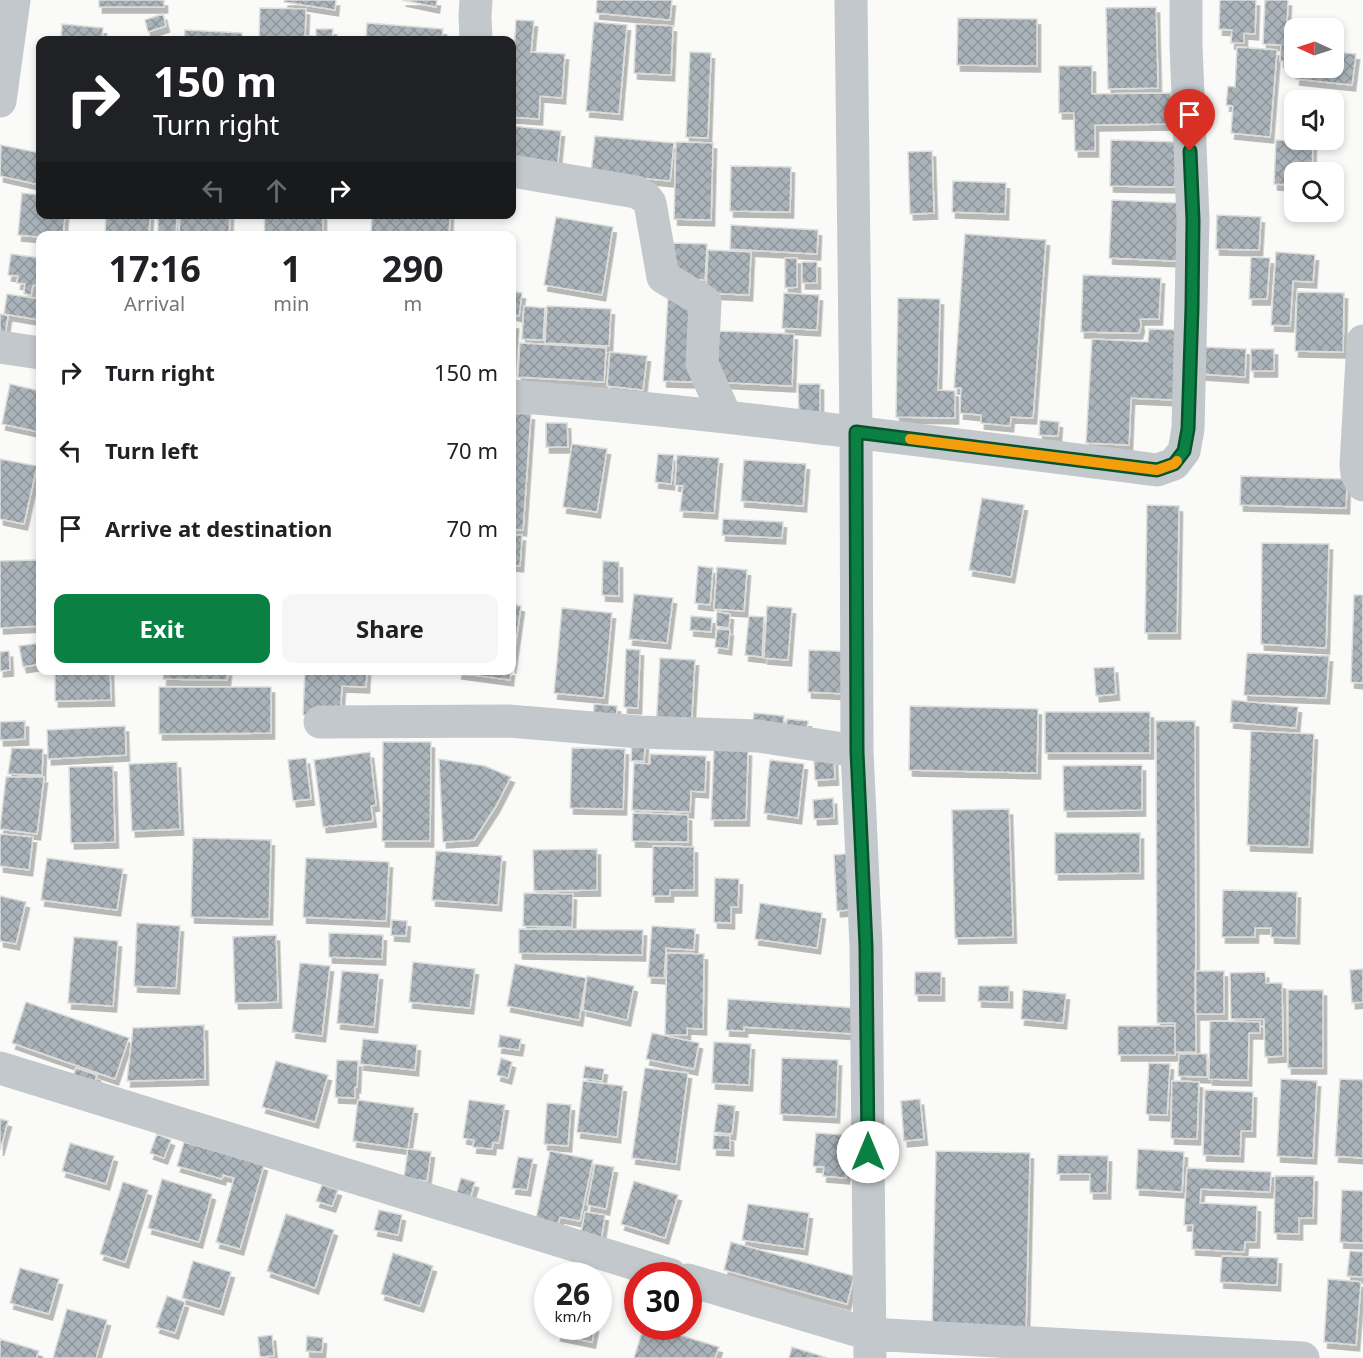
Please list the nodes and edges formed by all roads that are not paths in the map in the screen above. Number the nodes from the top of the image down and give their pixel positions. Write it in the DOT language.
graph roads {
  1 [pos="14,0"];
  2 [pos="476,0"];
  3 [pos="852,0"];
  4 [pos="1186,0"];
  5 [pos="476,36"];
  6 [pos="0,101"];
  7 [pos="516,172"];
  8 [pos="1363,341"];
  9 [pos="0,347"];
  10 [pos="36,352"];
  11 [pos="516,396"];
  12 [pos="726,417"];
  13 [pos="856,432"];
  14 [pos="1363,485"];
  15 [pos="320,722"];
  16 [pos="857,752"];
  17 [pos="0,1068"];
  18 [pos="629,1262"];
  19 [pos="702,1285"];
  20 [pos="869,1346"];
  21 [pos="1303,1358"];
  1 -- 6 [label="street"];
  2 -- 5 [label="street"];
  3 -- 13 [label="street"];
  4 -- 13 [label="street"];
  7 -- 12 [label="street"];
  8 -- 14 [label="street"];
  9 -- 10 [label="street"];
  11 -- 12 [label="street"];
  12 -- 13 [label="street"];
  13 -- 16 [label="street"];
  15 -- 16 [label="street"];
  16 -- 20 [label="street"];
  17 -- 18 [label="street"];
  19 -- 20 [label="street"];
  20 -- 21 [label="street"];
}
